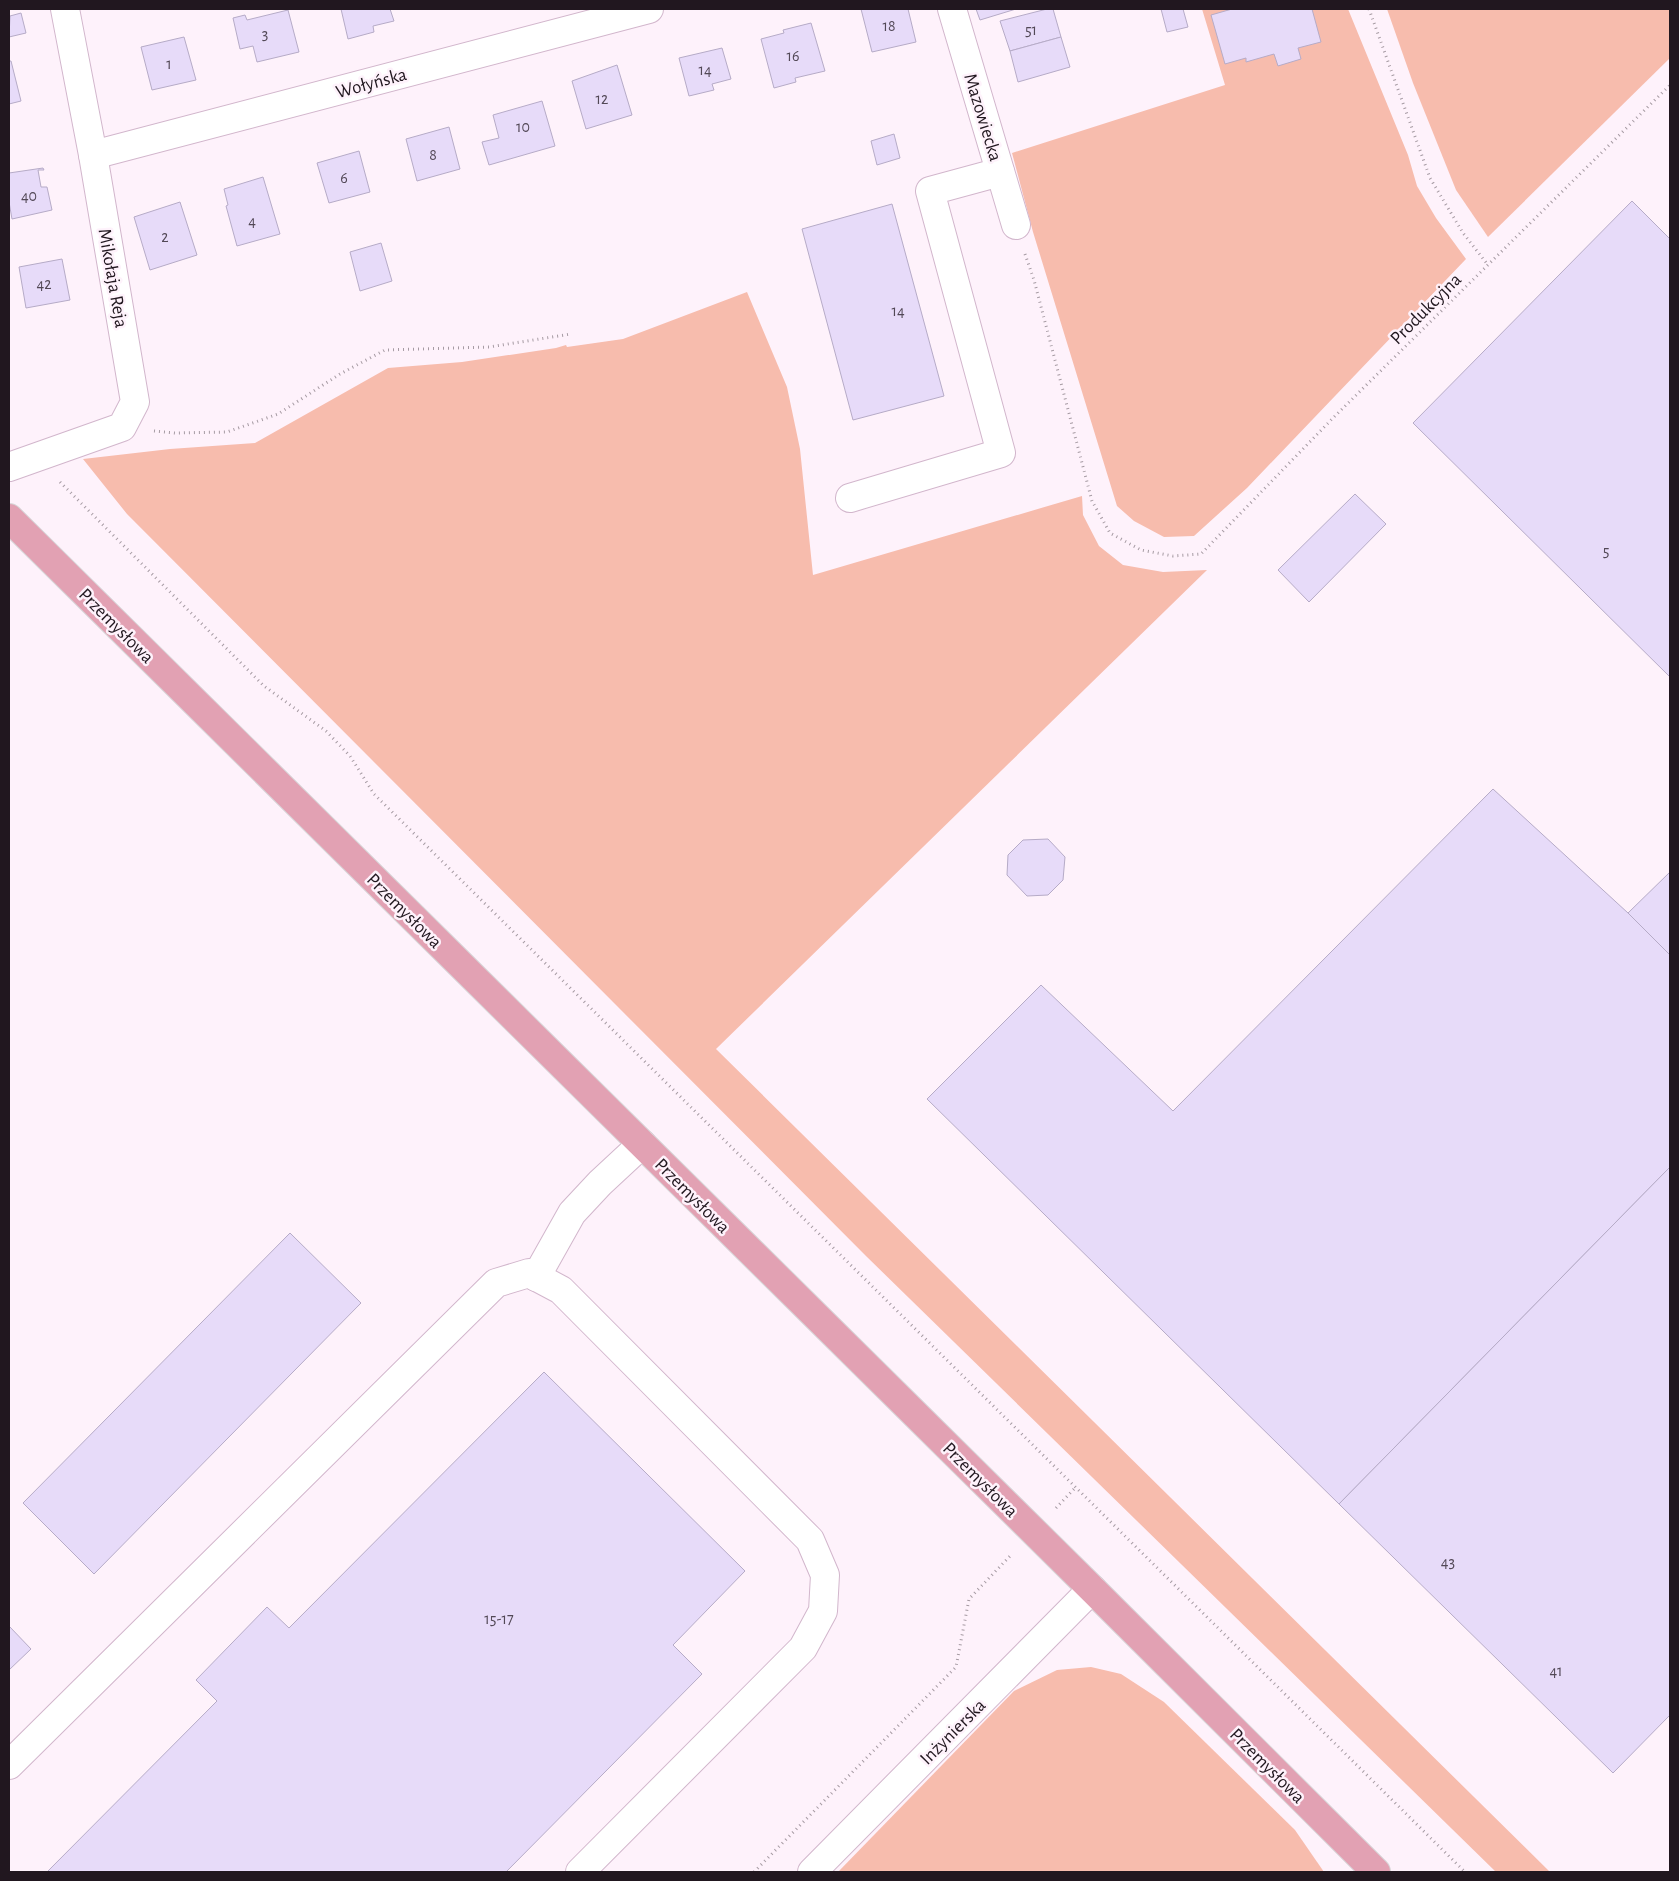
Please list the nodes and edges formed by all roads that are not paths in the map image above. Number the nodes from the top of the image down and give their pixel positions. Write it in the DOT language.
graph roads {
  1 [pos="65,9"];
  2 [pos="649,9"];
  3 [pos="952,9"];
  4 [pos="93,154"];
  5 [pos="1000,172"];
  6 [pos="1016,225"];
  7 [pos="9,467"];
  8 [pos="850,498"];
  9 [pos="9,518"];
  10 [pos="642,1144"];
  11 [pos="536,1277"];
  12 [pos="1092,1589"];
  13 [pos="9,1765"];
  14 [pos="580,1872"];
  15 [pos="812,1872"];
  16 [pos="1376,1872"];
  1 -- 4 [label="street, Mikołaja Reja"];
  2 -- 4 [label="street, Wołyńska"];
  3 -- 5 [label="street, Mazowiecka"];
  4 -- 7 [label="street, Mikołaja Reja"];
  5 -- 6 [label="street, Mazowiecka"];
  5 -- 8 [label="street"];
  9 -- 10 [label="main road, Przemysłowa"];
  10 -- 11 [label="street"];
  10 -- 12 [label="main road, Przemysłowa"];
  11 -- 13 [label="street"];
  11 -- 14 [label="street"];
  12 -- 15 [label="street, Inżynierska"];
  12 -- 16 [label="main road, Przemysłowa"];
}
